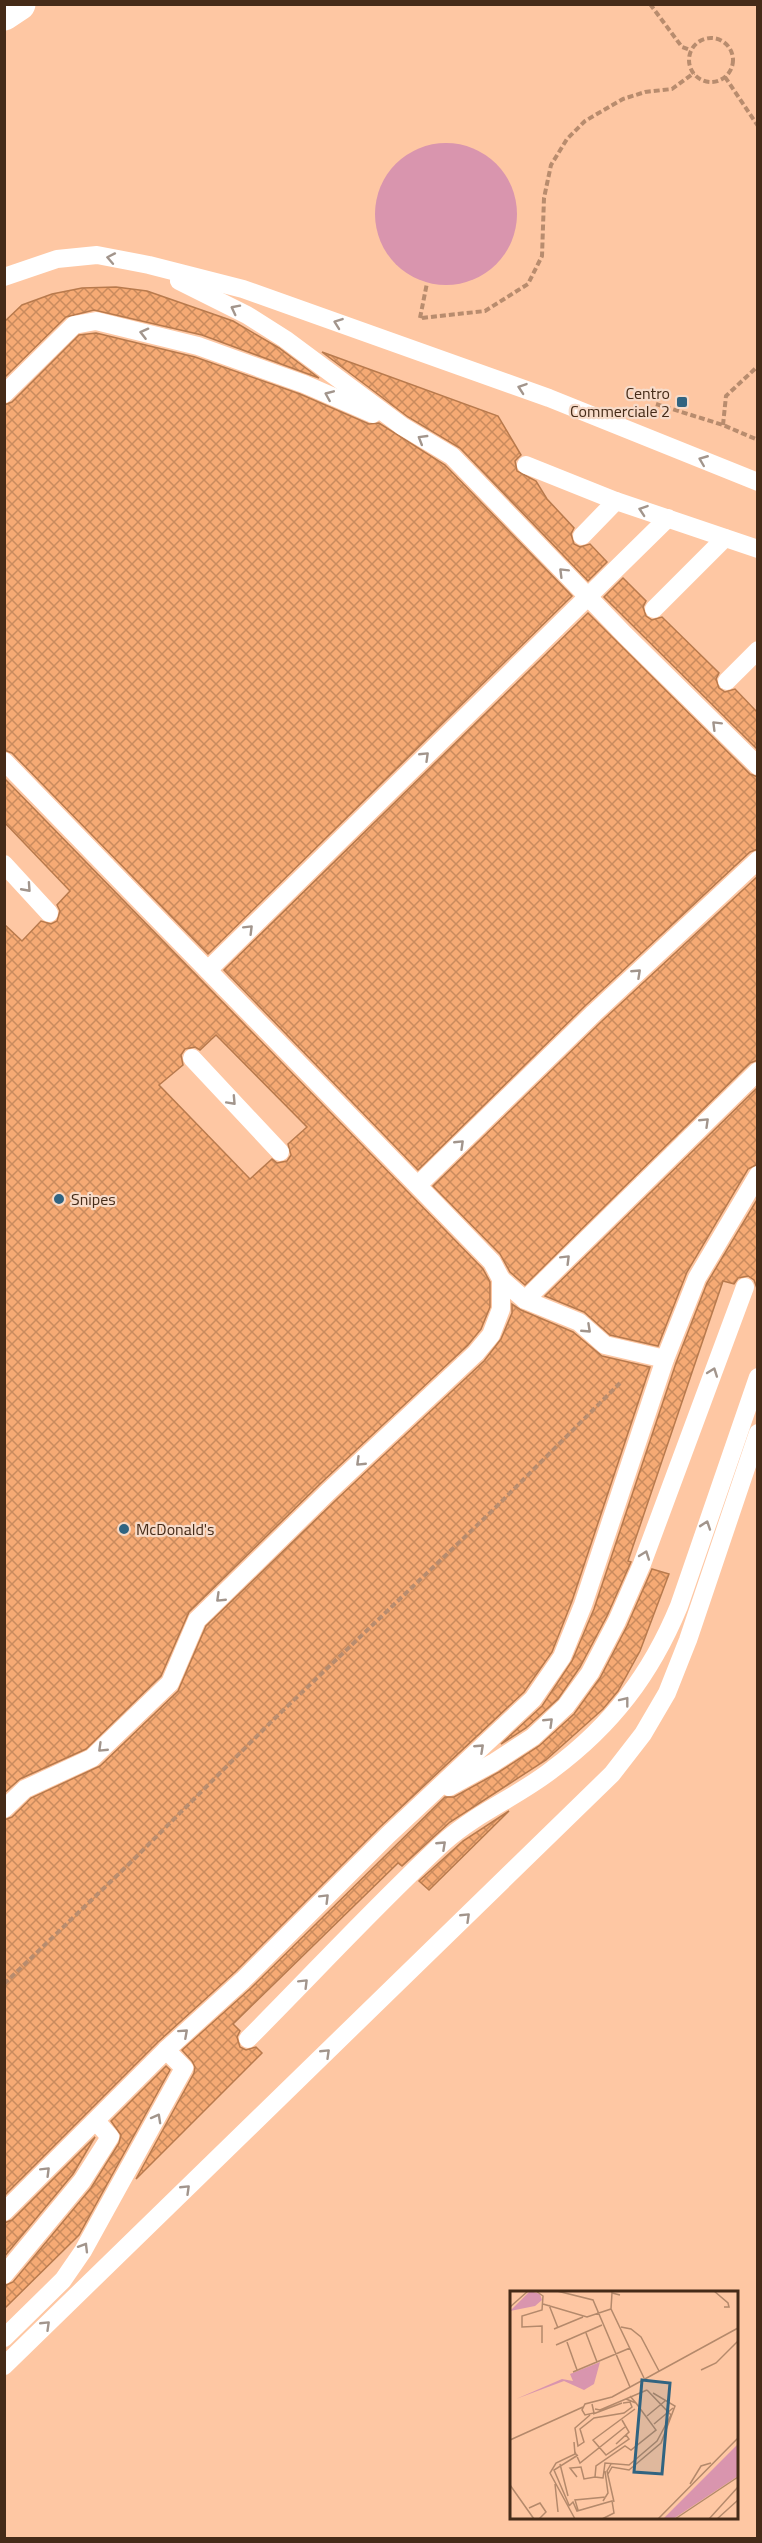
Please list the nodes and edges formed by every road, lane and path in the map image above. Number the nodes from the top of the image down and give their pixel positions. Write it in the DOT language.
graph roads {
  1 [pos="19,4"];
  2 [pos="650,4"];
  3 [pos="4,14"];
  4 [pos="690,51"];
  5 [pos="693,74"];
  6 [pos="725,77"];
  7 [pos="758,126"];
  8 [pos="149,265"];
  9 [pos="4,277"];
  10 [pos="427,283"];
  11 [pos="420,318"];
  12 [pos="413,322"];
  13 [pos="758,366"];
  14 [pos="4,394"];
  15 [pos="723,425"];
  16 [pos="402,426"];
  17 [pos="526,465"];
  18 [pos="758,482"];
  19 [pos="616,501"];
  20 [pos="668,518"];
  21 [pos="582,536"];
  22 [pos="725,538"];
  23 [pos="758,549"];
  24 [pos="654,609"];
  25 [pos="758,650"];
  26 [pos="727,681"];
  27 [pos="6,764"];
  28 [pos="758,766"];
  29 [pos="758,860"];
  30 [pos="4,864"];
  31 [pos="49,913"];
  32 [pos="208,970"];
  33 [pos="192,1058"];
  34 [pos="758,1071"];
  35 [pos="280,1152"];
  36 [pos="758,1175"];
  37 [pos="418,1185"];
  38 [pos="501,1279"];
  39 [pos="745,1287"];
  40 [pos="525,1300"];
  41 [pos="665,1359"];
  42 [pos="758,1377"];
  43 [pos="620,1383"];
  44 [pos="758,1433"];
  45 [pos="429,1797"];
  46 [pos="4,1809"];
  47 [pos="4,1984"];
  48 [pos="248,2039"];
  49 [pos="166,2050"];
  50 [pos="96,2121"];
  51 [pos="4,2212"];
  52 [pos="4,2275"];
  53 [pos="4,2338"];
  54 [pos="4,2366"];
  1 -- 3 [label="main road"];
  2 -- 4 [label="path"];
  4 -- 5 [label="path"];
  4 -- 6 [label="path"];
  5 -- 6 [label="path"];
  5 -- 11 [label="path"];
  6 -- 7 [label="path"];
  8 -- 9 [label="lane, one-way"];
  16 -- 8 [label="lane, one-way"];
  18 -- 8 [label="lane, one-way"];
  10 -- 11 [label="path"];
  11 -- 12 [label="path"];
  13 -- 15 [label="path"];
  16 -- 14 [label="lane, one-way"];
  28 -- 16 [label="lane, one-way"];
  17 -- 19 [label="lane"];
  20 -- 19 [label="lane, one-way"];
  19 -- 21 [label="lane"];
  20 -- 22 [label="lane"];
  32 -- 20 [label="lane, one-way"];
  22 -- 23 [label="lane"];
  22 -- 24 [label="lane"];
  25 -- 26 [label="lane"];
  27 -- 32 [label="lane"];
  37 -- 29 [label="lane, one-way"];
  30 -- 31 [label="lane, one-way"];
  32 -- 37 [label="lane"];
  33 -- 35 [label="lane, one-way"];
  40 -- 34 [label="lane, one-way"];
  36 -- 41 [label="lane"];
  37 -- 38 [label="lane"];
  38 -- 40 [label="lane"];
  38 -- 46 [label="lane, one-way"];
  45 -- 39 [label="lane, one-way"];
  40 -- 41 [label="lane, one-way"];
  45 -- 41 [label="lane, one-way"];
  48 -- 42 [label="lane, one-way"];
  43 -- 47 [label="path"];
  54 -- 44 [label="lane, one-way"];
  49 -- 45 [label="lane, one-way"];
  49 -- 50 [label="lane"];
  53 -- 49 [label="lane, one-way"];
  51 -- 50 [label="lane, one-way"];
  50 -- 52 [label="lane"];
}
